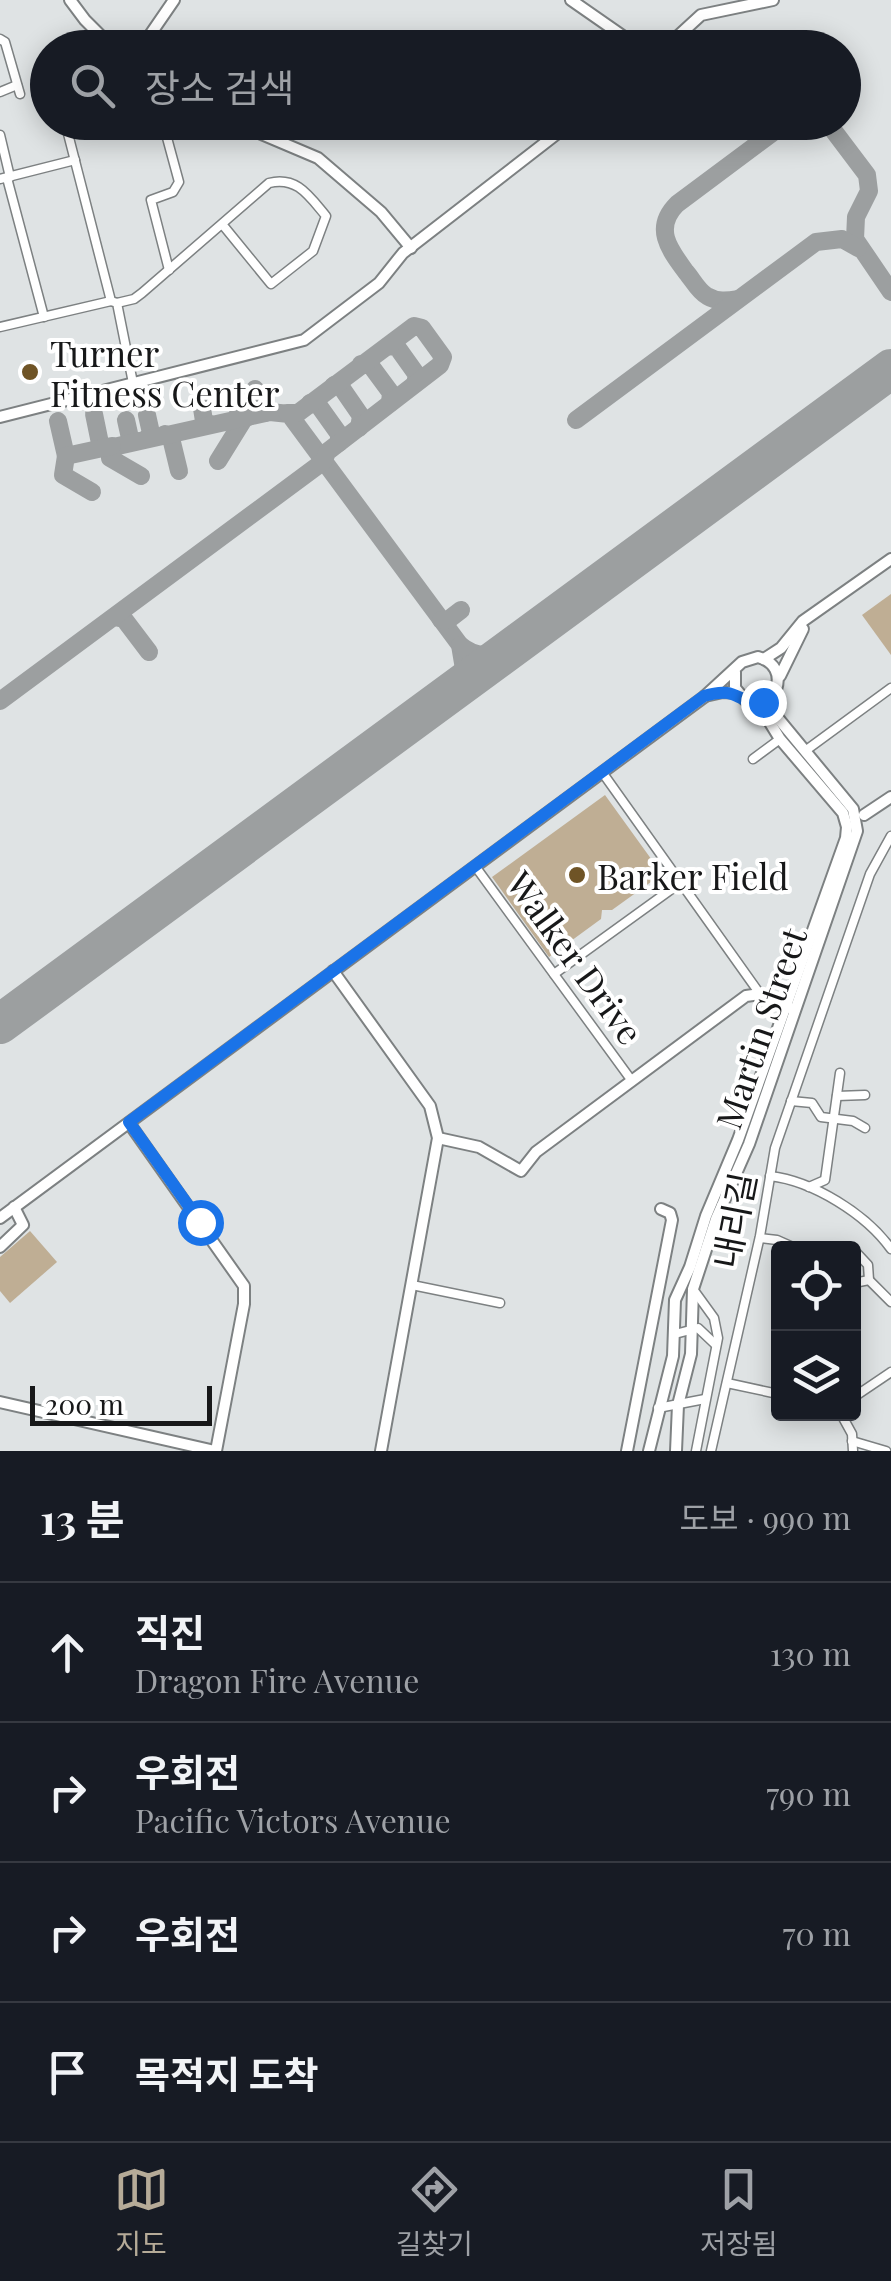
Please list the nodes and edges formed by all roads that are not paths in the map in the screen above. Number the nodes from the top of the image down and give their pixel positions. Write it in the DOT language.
graph roads {
  1 [pos="70,0"];
  2 [pos="174,0"];
  3 [pos="571,0"];
  4 [pos="773,0"];
  5 [pos="95,30"];
  6 [pos="153,30"];
  7 [pos="614,30"];
  8 [pos="686,30"];
  9 [pos="0,39"];
  10 [pos="0,92"];
  11 [pos="0,135"];
  12 [pos="70,140"];
  13 [pos="168,140"];
  14 [pos="276,140"];
  15 [pos="549,140"];
  16 [pos="75,160"];
  17 [pos="6,178"];
  18 [pos="222,224"];
  19 [pos="410,248"];
  20 [pos="168,270"];
  21 [pos="114,302"];
  22 [pos="44,317"];
  23 [pos="0,327"];
  24 [pos="133,384"];
  25 [pos="0,403"];
  26 [pos="2,416"];
  27 [pos="891,559"];
  28 [pos="811,615"];
  29 [pos="764,659"];
  30 [pos="735,672"];
  31 [pos="777,685"];
  32 [pos="891,688"];
  33 [pos="737,693"];
  34 [pos="704,696"];
  35 [pos="758,703"];
  36 [pos="780,739"];
  37 [pos="805,751"];
  38 [pos="754,759"];
  39 [pos="602,772"];
  40 [pos="891,797"];
  41 [pos="852,809"];
  42 [pos="864,815"];
  43 [pos="857,831"];
  44 [pos="891,836"];
  45 [pos="476,866"];
  46 [pos="680,883"];
  47 [pos="333,970"];
  48 [pos="554,974"];
  49 [pos="760,994"];
  50 [pos="790,1008"];
  51 [pos="840,1073"];
  52 [pos="632,1081"];
  53 [pos="865,1095"];
  54 [pos="837,1096"];
  55 [pos="791,1100"];
  56 [pos="834,1118"];
  57 [pos="129,1122"];
  58 [pos="865,1128"];
  59 [pos="438,1138"];
  60 [pos="770,1176"];
  61 [pos="809,1187"];
  62 [pos="14,1207"];
  63 [pos="660,1209"];
  64 [pos="0,1218"];
  65 [pos="760,1238"];
  66 [pos="779,1241"];
  67 [pos="0,1247"];
  68 [pos="891,1249"];
  69 [pos="861,1258"];
  70 [pos="870,1280"];
  71 [pos="861,1282"];
  72 [pos="412,1285"];
  73 [pos="693,1289"];
  74 [pos="891,1302"];
  75 [pos="500,1304"];
  76 [pos="692,1328"];
  77 [pos="675,1334"];
  78 [pos="716,1345"];
  79 [pos="891,1372"];
  80 [pos="726,1383"];
  81 [pos="861,1392"];
  82 [pos="771,1393"];
  83 [pos="706,1398"];
  84 [pos="0,1402"];
  85 [pos="678,1405"];
  86 [pos="658,1408"];
  87 [pos="844,1421"];
  88 [pos="853,1446"];
  89 [pos="215,1451"];
  90 [pos="381,1451"];
  91 [pos="627,1451"];
  92 [pos="650,1451"];
  93 [pos="676,1451"];
  94 [pos="696,1451"];
  95 [pos="711,1451"];
  96 [pos="886,1451"];
  1 -- 5 [label="main road"];
  2 -- 6 [label="main road"];
  3 -- 7 [label="main road"];
  4 -- 8 [label="main road"];
  9 -- 10 [label="street"];
  11 -- 17 [label="street"];
  12 -- 16 [label="street"];
  13 -- 20 [label="street"];
  14 -- 19 [label="main road"];
  15 -- 19 [label="main road"];
  16 -- 17 [label="street"];
  16 -- 21 [label="street"];
  17 -- 22 [label="street"];
  18 -- 18 [label="street"];
  18 -- 20 [label="street"];
  19 -- 24 [label="main road"];
  20 -- 21 [label="street"];
  21 -- 22 [label="street"];
  21 -- 24 [label="street"];
  22 -- 23 [label="street"];
  24 -- 26 [label="main road"];
  25 -- 26 [label="street"];
  27 -- 28 [label="main road"];
  28 -- 29 [label="main road"];
  28 -- 31 [label="main road"];
  29 -- 30 [label="main road"];
  29 -- 31 [label="main road"];
  30 -- 33 [label="main road"];
  30 -- 34 [label="main road"];
  31 -- 35 [label="main road"];
  31 -- 37 [label="main road"];
  32 -- 37 [label="street"];
  33 -- 34 [label="main road"];
  33 -- 35 [label="main road"];
  34 -- 39 [label="main road"];
  35 -- 36 [label="main road, Martin Street"];
  36 -- 38 [label="street"];
  36 -- 50 [label="main road, Martin Street"];
  37 -- 41 [label="main road"];
  39 -- 45 [label="main road"];
  39 -- 46 [label="street"];
  40 -- 42 [label="main road"];
  41 -- 42 [label="street"];
  41 -- 43 [label="main road"];
  42 -- 43 [label="street"];
  43 -- 50 [label="main road, Martin Street"];
  44 -- 55 [label="street, 내리길"];
  45 -- 47 [label="main road"];
  45 -- 48 [label="street, Walker Drive"];
  46 -- 48 [label="street"];
  46 -- 49 [label="street"];
  47 -- 57 [label="main road"];
  47 -- 59 [label="main road"];
  48 -- 52 [label="street, Walker Drive"];
  49 -- 50 [label="main road"];
  49 -- 52 [label="main road"];
  50 -- 73 [label="main road, Martin Street"];
  50 -- 77 [label="main road, Martin Street"];
  51 -- 54 [label="street"];
  52 -- 59 [label="main road"];
  53 -- 54 [label="street"];
  54 -- 56 [label="street"];
  55 -- 56 [label="street"];
  55 -- 60 [label="street, 내리길"];
  56 -- 58 [label="street"];
  56 -- 61 [label="street"];
  57 -- 62 [label="main road"];
  57 -- 89 [label="main road"];
  59 -- 72 [label="main road"];
  60 -- 61 [label="street"];
  60 -- 65 [label="street, 내리길"];
  61 -- 68 [label="street"];
  62 -- 64 [label="main road"];
  62 -- 67 [label="main road"];
  63 -- 91 [label="main road"];
  65 -- 66 [label="street"];
  65 -- 80 [label="street, 내리길"];
  69 -- 70 [label="street"];
  70 -- 71 [label="street"];
  70 -- 74 [label="street"];
  72 -- 75 [label="street"];
  72 -- 90 [label="main road"];
  73 -- 76 [label="main road, Martin Street"];
  73 -- 78 [label="street"];
  76 -- 77 [label="street"];
  76 -- 78 [label="street"];
  76 -- 85 [label="main road, Martin Street"];
  77 -- 86 [label="main road, Martin Street"];
  78 -- 83 [label="street"];
  79 -- 81 [label="street"];
  80 -- 82 [label="street"];
  80 -- 95 [label="street, 내리길"];
  83 -- 85 [label="street"];
  83 -- 94 [label="street"];
  84 -- 89 [label="main road"];
  85 -- 86 [label="street"];
  85 -- 93 [label="main road, Martin Street"];
  86 -- 92 [label="main road, Martin Street"];
  87 -- 88 [label="street"];
  88 -- 96 [label="street"];
}
